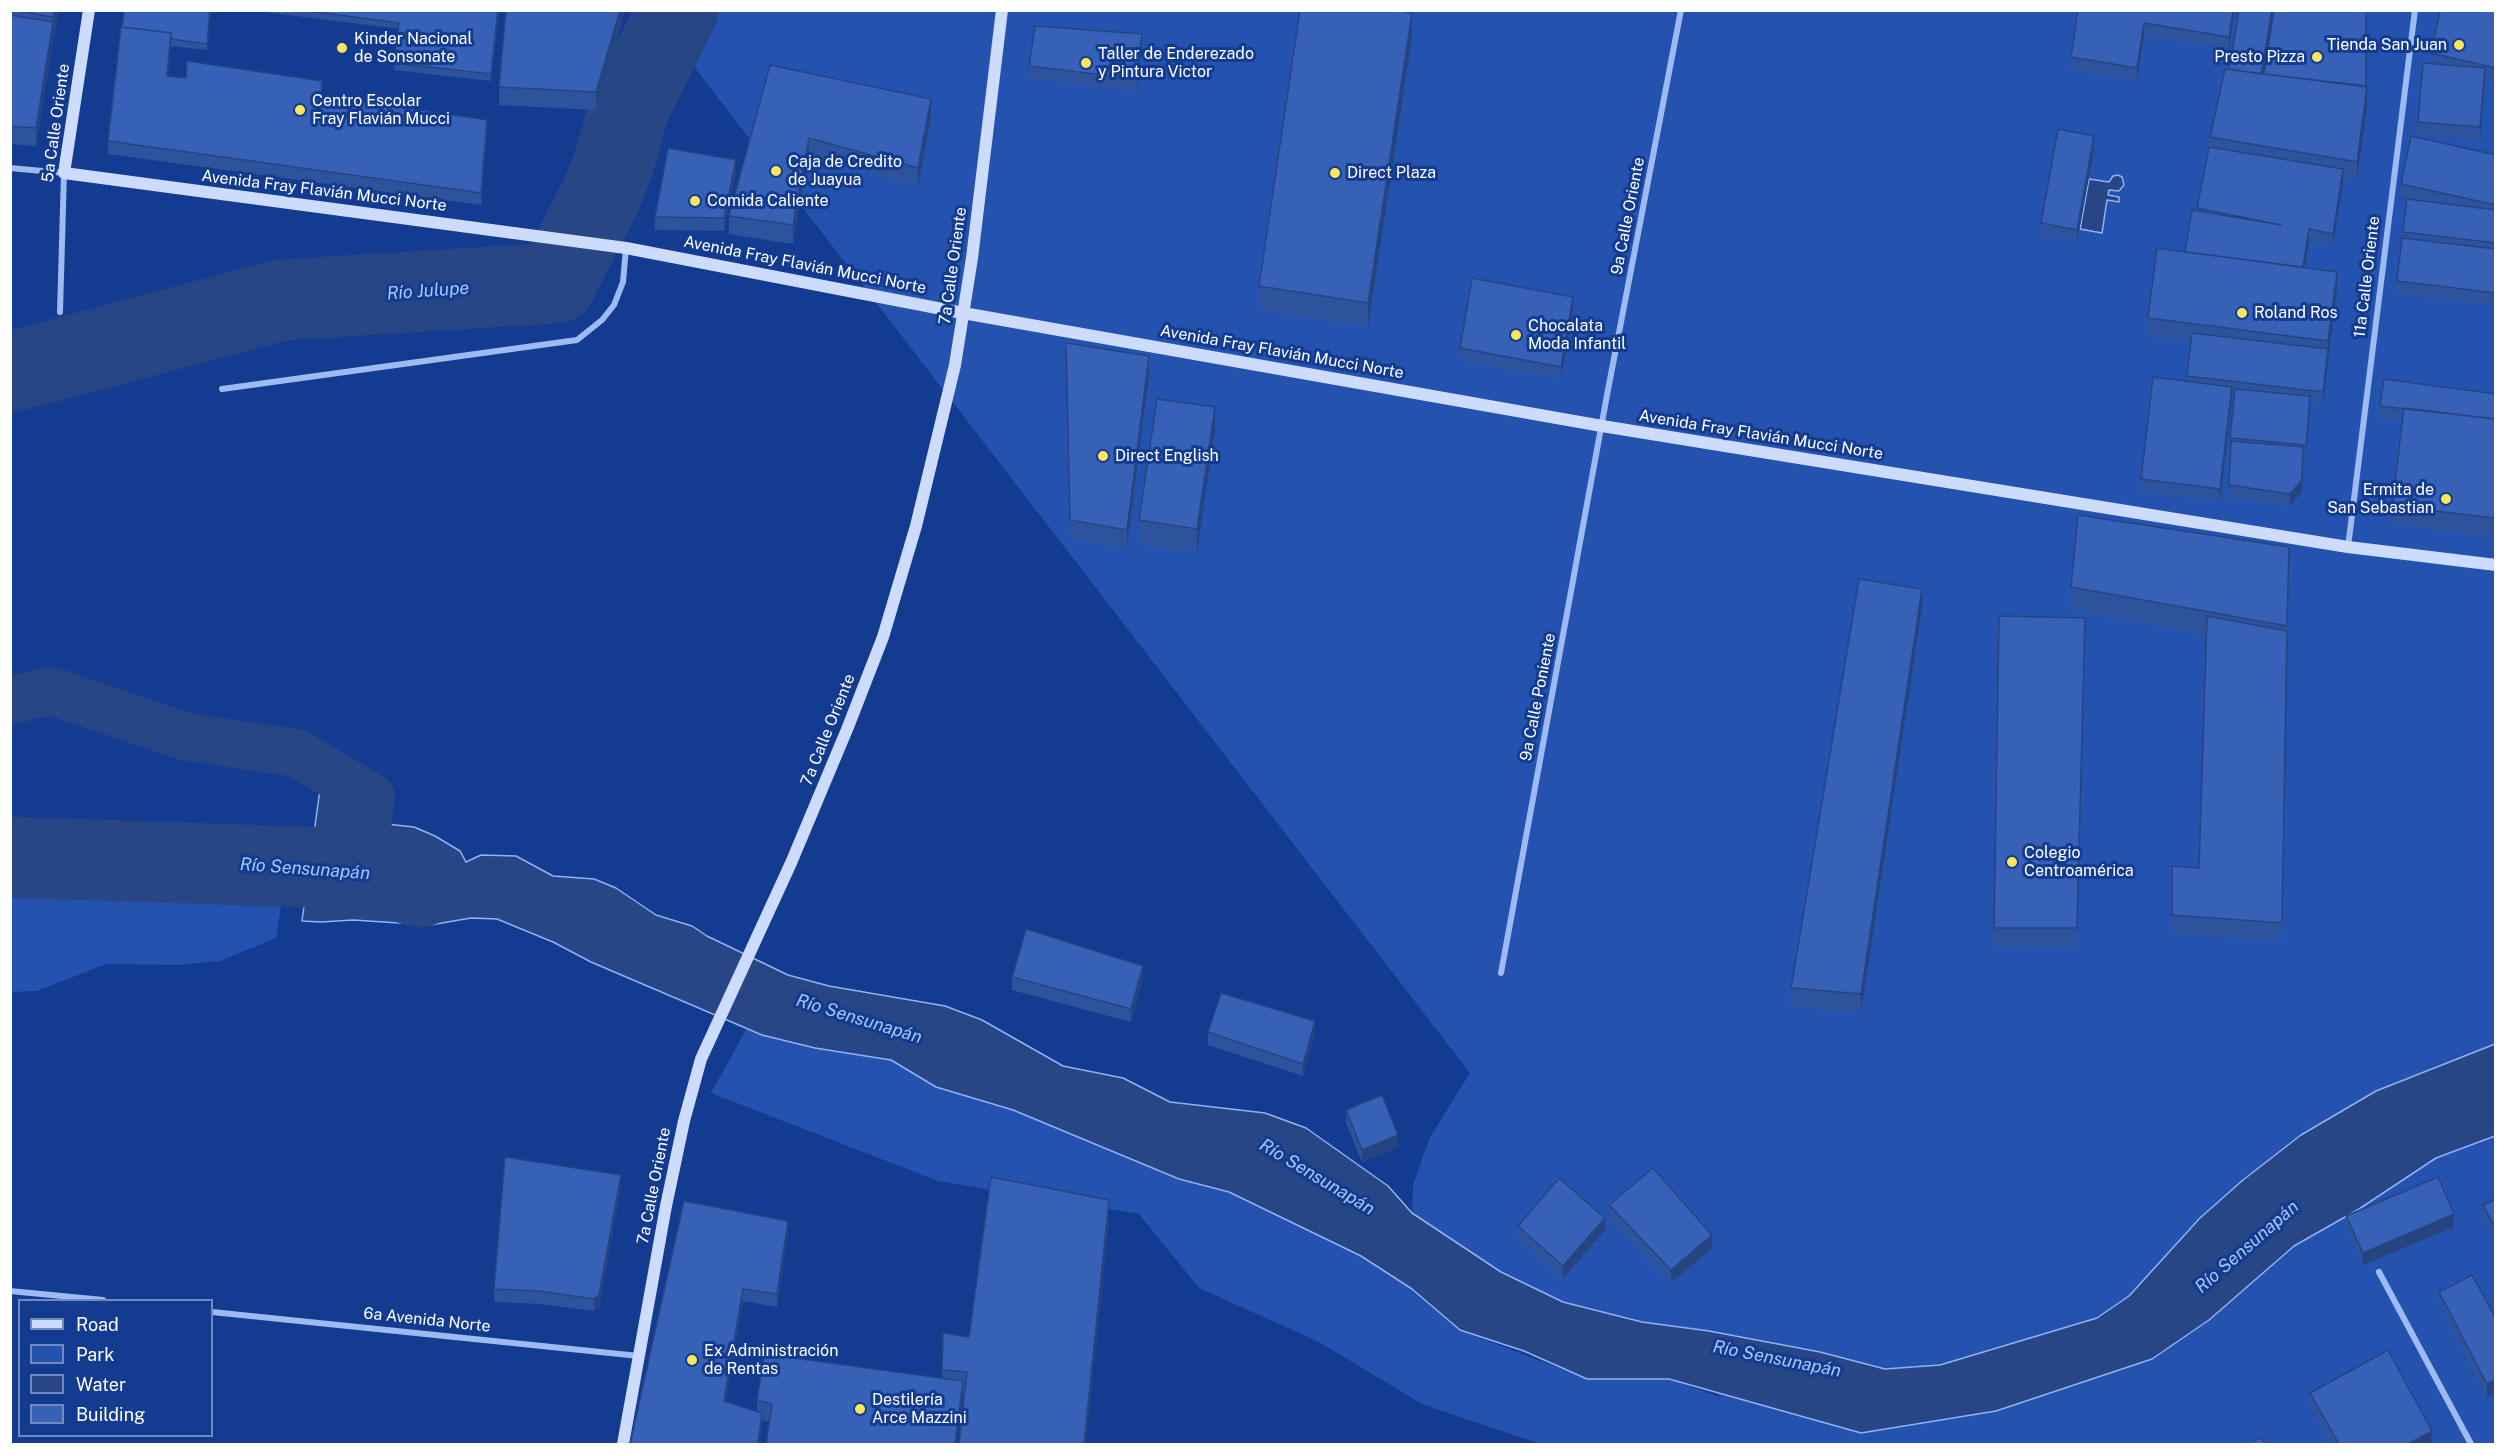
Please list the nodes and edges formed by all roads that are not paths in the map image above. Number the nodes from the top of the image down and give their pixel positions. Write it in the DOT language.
graph roads {
  1 [pos="89,10"];
  2 [pos="1002,10"];
  3 [pos="1681,10"];
  4 [pos="2415,10"];
  5 [pos="10,168"];
  6 [pos="64,173"];
  7 [pos="626,248"];
  8 [pos="60,312"];
  9 [pos="963,313"];
  10 [pos="222,389"];
  11 [pos="1602,426"];
  12 [pos="2348,547"];
  13 [pos="2496,565"];
  14 [pos="1501,973"];
  15 [pos="2379,1272"];
  16 [pos="10,1291"];
  17 [pos="93,1299"];
  18 [pos="213,1311"];
  19 [pos="639,1356"];
  20 [pos="623,1444"];
  21 [pos="2471,1444"];
  1 -- 6 [label="main road, 5a Calle Oriente"];
  2 -- 9 [label="main road, 7a Calle Oriente"];
  3 -- 11 [label="street, 9a Calle Oriente"];
  4 -- 12 [label="street, 11a Calle Oriente"];
  5 -- 6 [label="street"];
  6 -- 7 [label="main road, Avenida Fray Flavián Mucci Norte"];
  6 -- 8 [label="street, 5a Calle Oriente"];
  7 -- 9 [label="main road, Avenida Fray Flavián Mucci Norte"];
  7 -- 10 [label="street"];
  9 -- 11 [label="main road, Avenida Fray Flavián Mucci Norte"];
  9 -- 19 [label="main road, 7a Calle Oriente"];
  11 -- 12 [label="main road, Avenida Fray Flavián Mucci Norte"];
  11 -- 14 [label="street, 9a Calle Poniente"];
  12 -- 13 [label="main road, Avenida Fray Flavián Mucci Norte"];
  15 -- 21 [label="street"];
  16 -- 17 [label="street"];
  18 -- 19 [label="street, 6a Avenida Norte"];
  19 -- 20 [label="main road, 7a Calle Oriente"];
}
